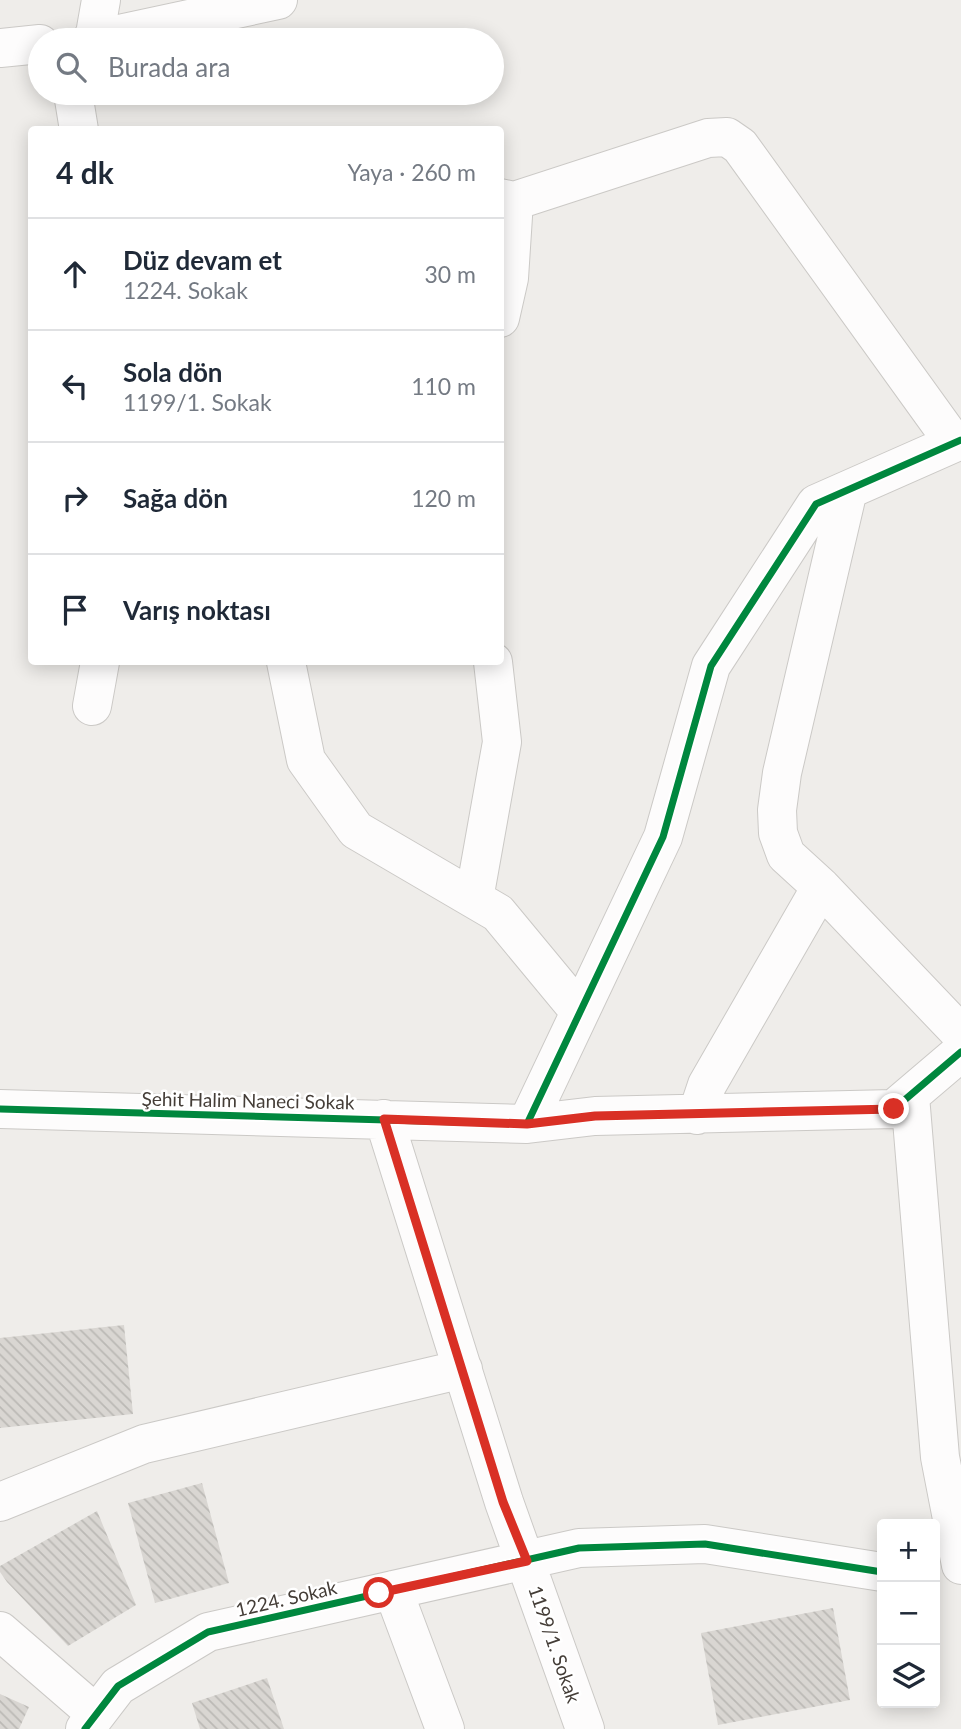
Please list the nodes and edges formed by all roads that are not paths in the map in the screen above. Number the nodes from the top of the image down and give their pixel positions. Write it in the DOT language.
graph roads {
  1 [pos="101,0"];
  2 [pos="278,0"];
  3 [pos="95,28"];
  4 [pos="148,28"];
  5 [pos="28,45"];
  6 [pos="0,48"];
  7 [pos="75,105"];
  8 [pos="78,126"];
  9 [pos="507,200"];
  10 [pos="504,300"];
  11 [pos="958,442"];
  12 [pos="848,490"];
  13 [pos="99,665"];
  14 [pos="287,665"];
  15 [pos="493,665"];
  16 [pos="92,706"];
  17 [pos="821,887"];
  18 [pos="474,899"];
  19 [pos="580,1012"];
  20 [pos="961,1034"];
  21 [pos="961,1052"];
  22 [pos="910,1096"];
  23 [pos="0,1109"];
  24 [pos="697,1115"];
  25 [pos="384,1119"];
  26 [pos="527,1124"];
  27 [pos="463,1368"];
  28 [pos="0,1502"];
  29 [pos="527,1561"];
  30 [pos="961,1565"];
  31 [pos="877,1572"];
  32 [pos="940,1582"];
  33 [pos="961,1585"];
  34 [pos="393,1590"];
  35 [pos="0,1631"];
  36 [pos="90,1721"];
  37 [pos="445,1729"];
  38 [pos="585,1729"];
  1 -- 3 [label="street"];
  2 -- 4 [label="street"];
  5 -- 6 [label="street"];
  7 -- 8 [label="street"];
  9 -- 10 [label="street"];
  9 -- 11 [label="street"];
  11 -- 12 [label="street"];
  12 -- 17 [label="street"];
  12 -- 19 [label="street"];
  13 -- 16 [label="street"];
  14 -- 18 [label="street"];
  15 -- 18 [label="street"];
  17 -- 20 [label="street"];
  17 -- 24 [label="street"];
  18 -- 19 [label="street"];
  19 -- 26 [label="street"];
  21 -- 22 [label="street, Şehit Halim Naneci Sokak"];
  22 -- 24 [label="street, Şehit Halim Naneci Sokak"];
  22 -- 30 [label="street"];
  23 -- 25 [label="street, Şehit Halim Naneci Sokak"];
  24 -- 26 [label="street, Şehit Halim Naneci Sokak"];
  25 -- 26 [label="street, Şehit Halim Naneci Sokak"];
  25 -- 27 [label="street, 1199/1. Sokak"];
  27 -- 28 [label="street"];
  27 -- 29 [label="street, 1199/1. Sokak"];
  29 -- 31 [label="street, 1224. Sokak"];
  29 -- 34 [label="street, 1224. Sokak"];
  29 -- 38 [label="street, 1199/1. Sokak"];
  32 -- 33 [label="street"];
  34 -- 36 [label="street, 1224. Sokak"];
  34 -- 37 [label="street"];
  35 -- 36 [label="street"];
}
